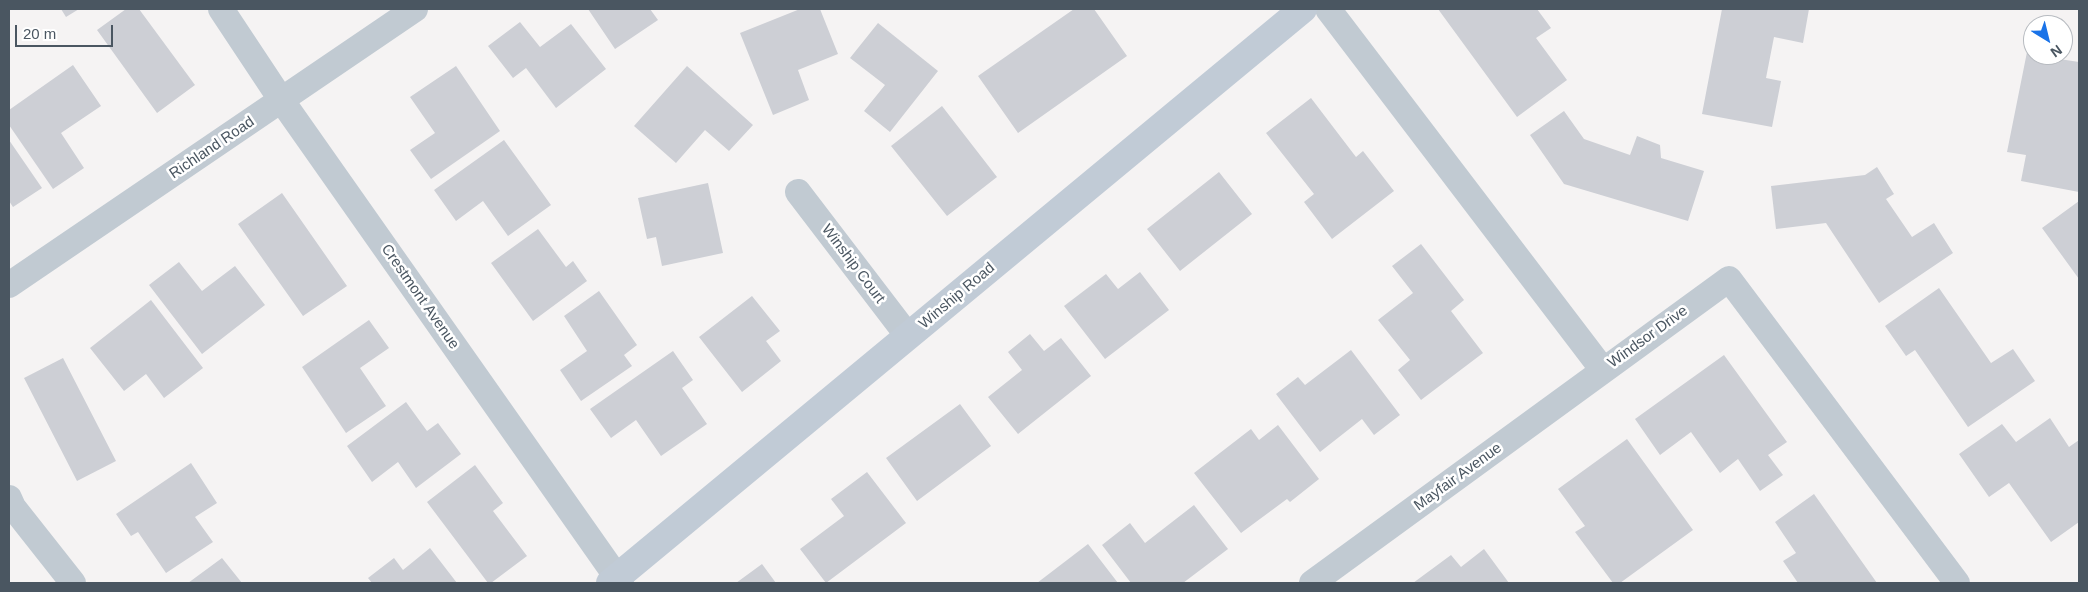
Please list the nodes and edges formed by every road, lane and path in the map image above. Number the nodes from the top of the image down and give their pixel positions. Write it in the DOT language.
graph roads {
  1 [pos="221,9"];
  2 [pos="414,9"];
  3 [pos="1304,9"];
  4 [pos="1328,9"];
  5 [pos="282,100"];
  6 [pos="798,192"];
  7 [pos="9,285"];
  8 [pos="908,336"];
  9 [pos="1603,370"];
  10 [pos="9,498"];
  11 [pos="616,581"];
  12 [pos="73,583"];
  13 [pos="1312,583"];
  14 [pos="1957,583"];
  1 -- 5 [label="street, Crestmont Avenue"];
  2 -- 5 [label="street, Richland Road"];
  3 -- 8 [label="street, Winship Road"];
  4 -- 9 [label="street, Windsor Drive"];
  5 -- 7 [label="street, Richland Road"];
  5 -- 11 [label="street, Crestmont Avenue"];
  6 -- 8 [label="street, Winship Court"];
  8 -- 11 [label="street, Winship Road"];
  9 -- 13 [label="street, Mayfair Avenue"];
  9 -- 14 [label="street, Windsor Drive"];
  10 -- 12 [label="street"];
}
